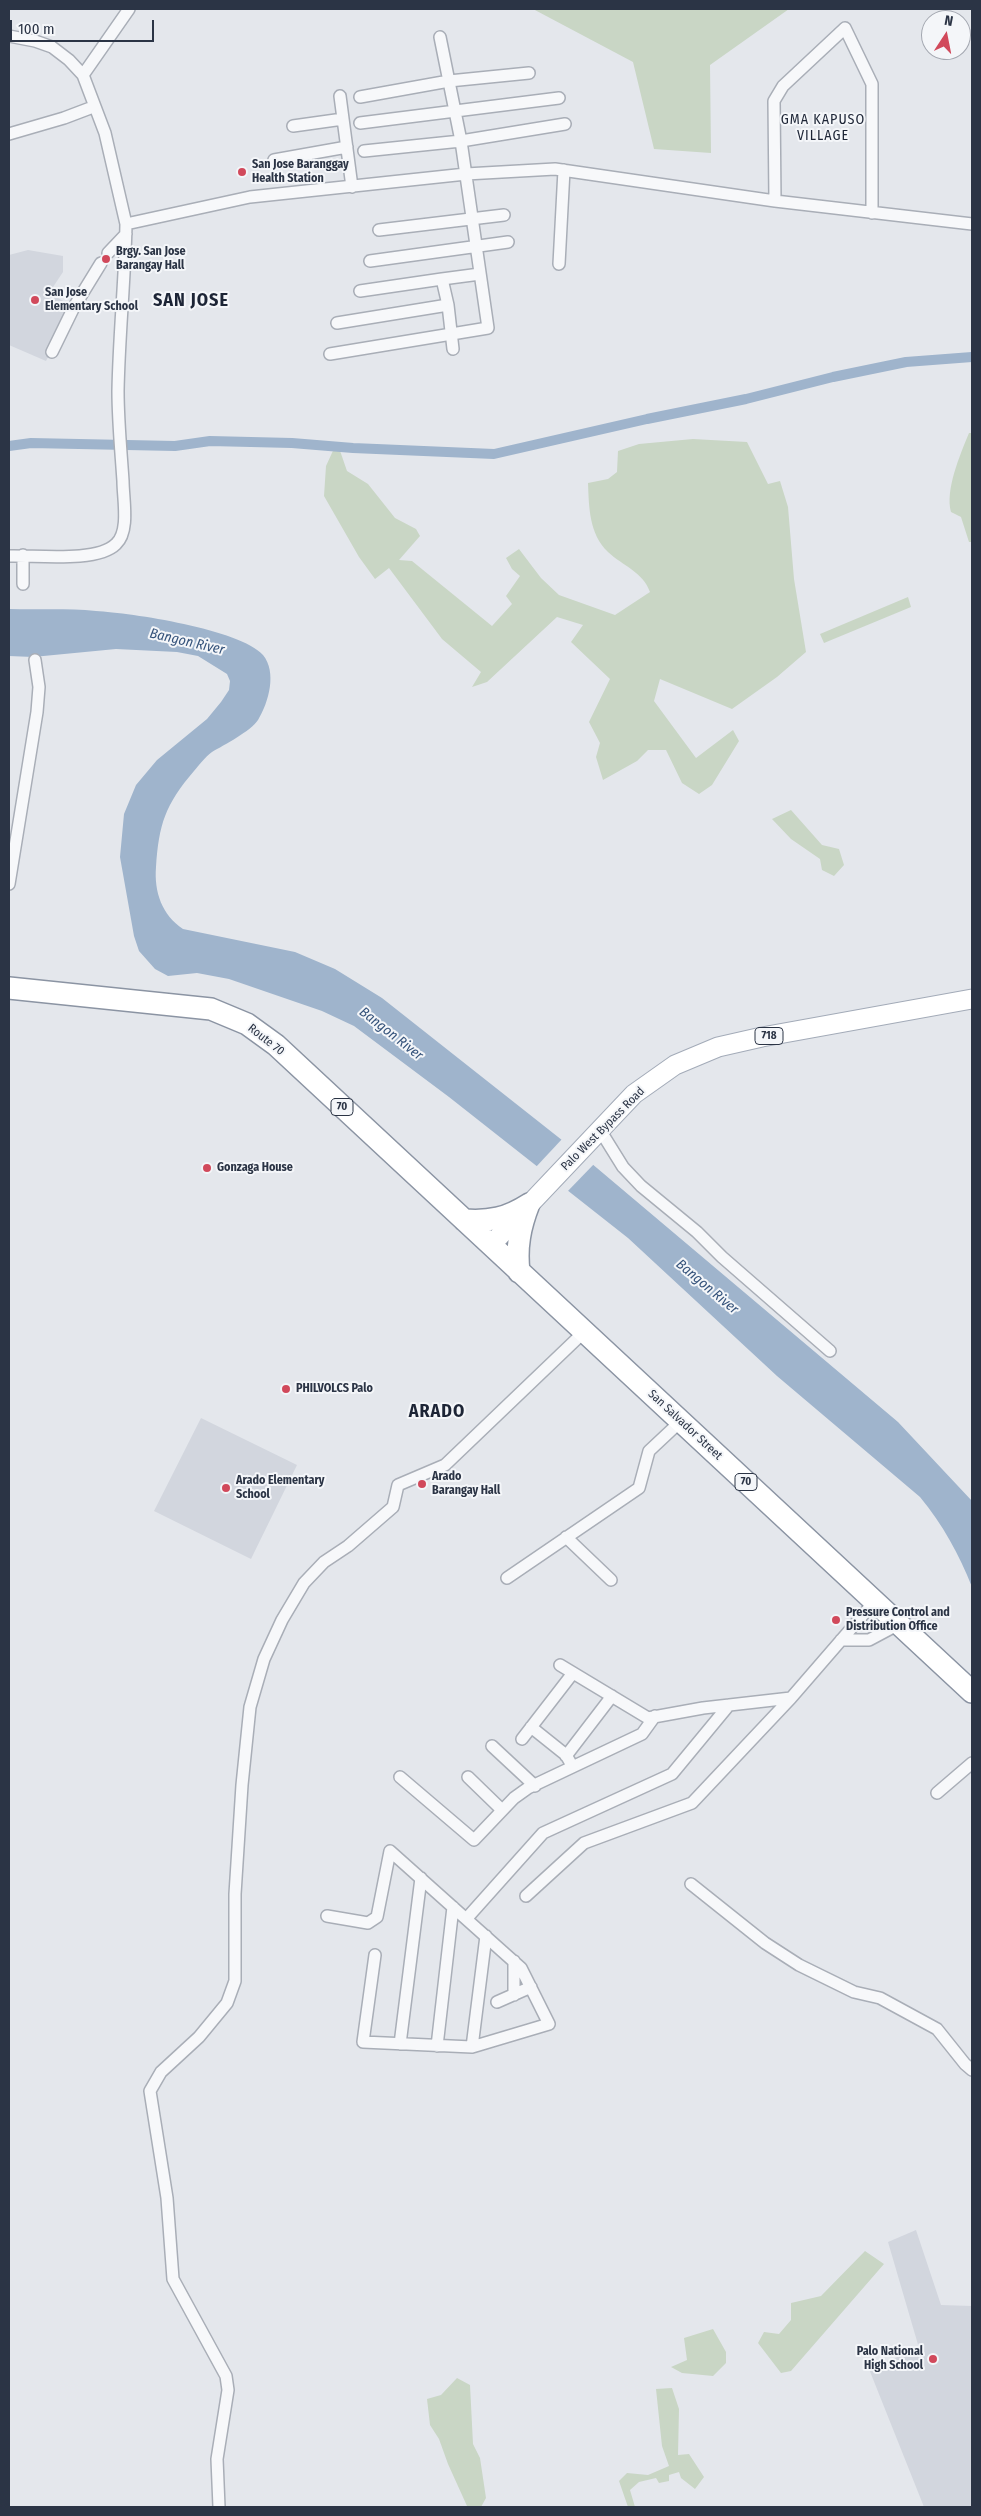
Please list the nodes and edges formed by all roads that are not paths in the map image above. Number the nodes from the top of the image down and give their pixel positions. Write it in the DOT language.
graph roads {
  1 [pos="129,9"];
  2 [pos="9,36"];
  3 [pos="440,37"];
  4 [pos="529,73"];
  5 [pos="83,75"];
  6 [pos="449,81"];
  7 [pos="340,96"];
  8 [pos="360,97"];
  9 [pos="559,98"];
  10 [pos="94,107"];
  11 [pos="454,110"];
  12 [pos="343,119"];
  13 [pos="360,123"];
  14 [pos="565,124"];
  15 [pos="293,126"];
  16 [pos="9,134"];
  17 [pos="461,141"];
  18 [pos="347,147"];
  19 [pos="364,151"];
  20 [pos="274,160"];
  21 [pos="564,170"];
  22 [pos="466,174"];
  23 [pos="352,187"];
  24 [pos="775,201"];
  25 [pos="872,213"];
  26 [pos="504,215"];
  27 [pos="471,219"];
  28 [pos="972,224"];
  29 [pos="126,229"];
  30 [pos="379,230"];
  31 [pos="508,242"];
  32 [pos="476,246"];
  33 [pos="108,253"];
  34 [pos="370,261"];
  35 [pos="101,263"];
  36 [pos="558,264"];
  37 [pos="480,274"];
  38 [pos="442,279"];
  39 [pos="360,291"];
  40 [pos="448,305"];
  41 [pos="337,323"];
  42 [pos="452,334"];
  43 [pos="453,349"];
  44 [pos="52,352"];
  45 [pos="330,354"];
  46 [pos="23,555"];
  47 [pos="9,556"];
  48 [pos="23,584"];
  49 [pos="36,660"];
  50 [pos="9,884"];
  51 [pos="9,988"];
  52 [pos="972,999"];
  53 [pos="597,1133"];
  54 [pos="534,1198"];
  55 [pos="464,1220"];
  56 [pos="491,1245"];
  57 [pos="519,1272"];
  58 [pos="584,1332"];
  59 [pos="830,1351"];
  60 [pos="681,1421"];
  61 [pos="566,1538"];
  62 [pos="507,1578"];
  63 [pos="611,1580"];
  64 [pos="875,1601"];
  65 [pos="899,1624"];
  66 [pos="841,1640"];
  67 [pos="560,1665"];
  68 [pos="573,1673"];
  69 [pos="972,1692"];
  70 [pos="612,1696"];
  71 [pos="790,1698"];
  72 [pos="729,1705"];
  73 [pos="655,1716"];
  74 [pos="531,1727"];
  75 [pos="522,1739"];
  76 [pos="492,1746"];
  77 [pos="566,1756"];
  78 [pos="972,1763"];
  79 [pos="574,1768"];
  80 [pos="400,1777"];
  81 [pos="468,1777"];
  82 [pos="535,1786"];
  83 [pos="937,1793"];
  84 [pos="502,1810"];
  85 [pos="421,1878"];
  86 [pos="691,1884"];
  87 [pos="526,1896"];
  88 [pos="453,1906"];
  89 [pos="327,1916"];
  90 [pos="467,1918"];
  91 [pos="486,1936"];
  92 [pos="375,1955"];
  93 [pos="514,1961"];
  94 [pos="531,1988"];
  95 [pos="514,1995"];
  96 [pos="497,2002"];
  97 [pos="400,2044"];
  98 [pos="437,2046"];
  99 [pos="472,2046"];
  100 [pos="972,2070"];
  101 [pos="219,2507"];
  1 -- 5 [label="street"];
  2 -- 5 [label="street"];
  3 -- 6 [label="street"];
  4 -- 6 [label="street"];
  5 -- 10 [label="street"];
  6 -- 8 [label="street"];
  6 -- 11 [label="street"];
  7 -- 12 [label="street"];
  9 -- 11 [label="street"];
  10 -- 16 [label="street"];
  10 -- 29 [label="street"];
  11 -- 13 [label="street"];
  11 -- 17 [label="street"];
  12 -- 15 [label="street"];
  12 -- 18 [label="street"];
  14 -- 17 [label="street"];
  17 -- 19 [label="street"];
  17 -- 22 [label="street"];
  18 -- 20 [label="street"];
  18 -- 23 [label="street"];
  21 -- 22 [label="street"];
  21 -- 24 [label="street"];
  21 -- 36 [label="street"];
  22 -- 23 [label="street"];
  22 -- 27 [label="street"];
  23 -- 29 [label="street"];
  24 -- 25 [label="street"];
  24 -- 25 [label="street"];
  25 -- 28 [label="street"];
  26 -- 27 [label="street"];
  27 -- 30 [label="street"];
  27 -- 32 [label="street"];
  29 -- 33 [label="street"];
  29 -- 46 [label="street"];
  31 -- 32 [label="street"];
  32 -- 34 [label="street"];
  32 -- 37 [label="street"];
  35 -- 44 [label="street"];
  37 -- 38 [label="street"];
  37 -- 42 [label="street"];
  38 -- 39 [label="street"];
  38 -- 40 [label="street"];
  40 -- 41 [label="street"];
  40 -- 42 [label="street"];
  42 -- 43 [label="street"];
  42 -- 45 [label="street"];
  46 -- 47 [label="street"];
  46 -- 48 [label="street"];
  49 -- 50 [label="street"];
  51 -- 55 [label="highway, Route 70 / 70"];
  52 -- 53 [label="main road, Palo West Bypass Road / 718"];
  53 -- 54 [label="main road, Palo West Bypass Road / 718"];
  53 -- 59 [label="street"];
  54 -- 55 [label="highway"];
  54 -- 56 [label="main road, Palo West Bypass Road / 718"];
  54 -- 57 [label="highway"];
  55 -- 56 [label="highway, San Salvador Street / 70"];
  56 -- 57 [label="highway, San Salvador Street / 70"];
  57 -- 58 [label="highway, San Salvador Street / 70"];
  58 -- 60 [label="highway, San Salvador Street / 70"];
  58 -- 101 [label="street"];
  60 -- 61 [label="street"];
  60 -- 64 [label="highway, San Salvador Street / 70"];
  61 -- 62 [label="street"];
  61 -- 63 [label="street"];
  64 -- 65 [label="highway, San Salvador Street / 70"];
  64 -- 66 [label="street"];
  65 -- 66 [label="street"];
  65 -- 69 [label="highway, San Salvador Street / 70"];
  66 -- 71 [label="street"];
  67 -- 68 [label="street"];
  68 -- 70 [label="street"];
  68 -- 74 [label="street"];
  70 -- 73 [label="street"];
  70 -- 77 [label="street"];
  71 -- 72 [label="street"];
  71 -- 87 [label="street"];
  72 -- 73 [label="street"];
  72 -- 90 [label="street"];
  73 -- 79 [label="street"];
  74 -- 75 [label="street"];
  74 -- 77 [label="street"];
  76 -- 82 [label="street"];
  77 -- 79 [label="street"];
  78 -- 83 [label="street"];
  79 -- 82 [label="street"];
  80 -- 84 [label="street"];
  81 -- 84 [label="street"];
  82 -- 84 [label="street"];
  85 -- 88 [label="street"];
  85 -- 89 [label="street"];
  85 -- 97 [label="street"];
  86 -- 100 [label="street"];
  88 -- 90 [label="street"];
  88 -- 98 [label="street"];
  90 -- 91 [label="street"];
  91 -- 93 [label="street"];
  91 -- 99 [label="street"];
  92 -- 97 [label="street"];
  93 -- 94 [label="street"];
  93 -- 95 [label="street"];
  94 -- 95 [label="street"];
  94 -- 99 [label="street"];
  95 -- 96 [label="street"];
  97 -- 98 [label="street"];
  98 -- 99 [label="street"];
}
